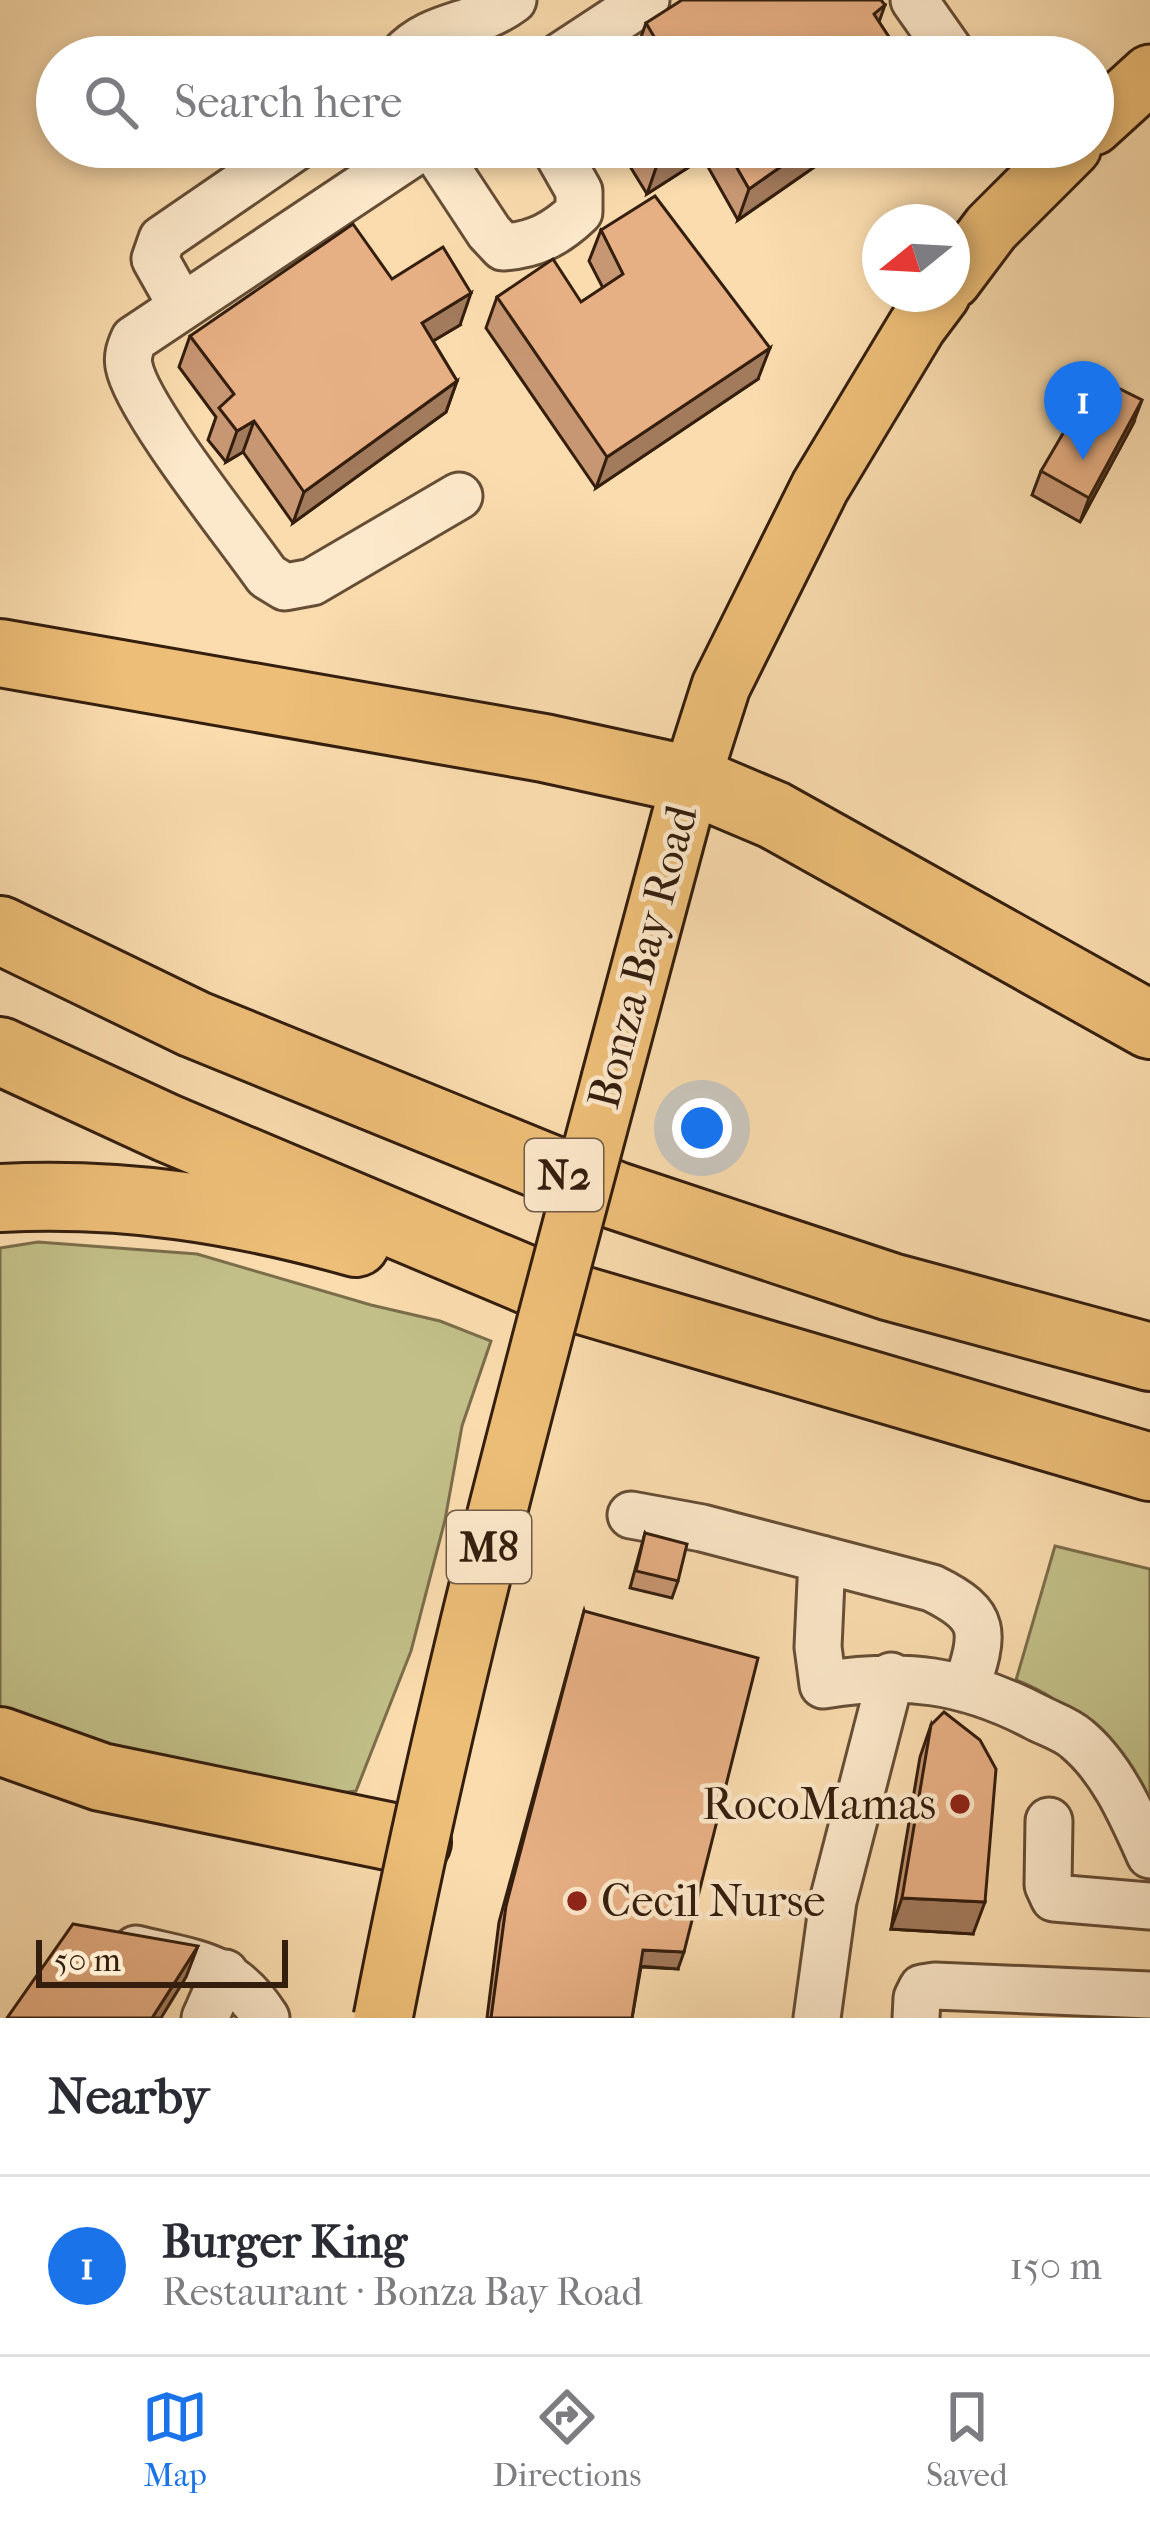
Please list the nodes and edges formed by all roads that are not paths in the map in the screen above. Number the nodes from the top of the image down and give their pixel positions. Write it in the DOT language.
graph roads {
  1 [pos="513,0"];
  2 [pos="646,0"];
  3 [pos="914,0"];
  4 [pos="426,36"];
  5 [pos="461,36"];
  6 [pos="482,36"];
  7 [pos="591,36"];
  8 [pos="939,36"];
  9 [pos="1150,74"];
  10 [pos="1114,107"];
  11 [pos="265,168"];
  12 [pos="390,168"];
  13 [pos="447,168"];
  14 [pos="566,168"];
  15 [pos="1051,168"];
  16 [pos="970,257"];
  17 [pos="182,307"];
  18 [pos="927,312"];
  19 [pos="459,496"];
  20 [pos="0,653"];
  21 [pos="691,780"];
  22 [pos="0,930"];
  23 [pos="1150,1025"];
  24 [pos="0,1051"];
  25 [pos="0,1198"];
  26 [pos="1150,1358"];
  27 [pos="810,1370"];
  28 [pos="1150,1467"];
  29 [pos="631,1515"];
  30 [pos="822,1559"];
  31 [pos="891,1676"];
  32 [pos="966,1689"];
  33 [pos="0,1741"];
  34 [pos="1048,1821"];
  35 [pos="1145,1834"];
  36 [pos="417,1842"];
  37 [pos="1150,1906"];
  38 [pos="136,1949"];
  39 [pos="225,1973"];
  40 [pos="1150,1995"];
  41 [pos="205,2018"];
  42 [pos="266,2018"];
  43 [pos="383,2018"];
  44 [pos="818,2018"];
  45 [pos="916,2018"];
  1 -- 6 [label="lane"];
  2 -- 7 [label="lane"];
  3 -- 8 [label="lane"];
  4 -- 5 [label="lane"];
  9 -- 10 [label="main road"];
  11 -- 17 [label="lane"];
  12 -- 17 [label="lane"];
  13 -- 14 [label="lane"];
  15 -- 16 [label="main road"];
  17 -- 19 [label="lane"];
  18 -- 21 [label="main road, Bonza Bay Road / M8"];
  20 -- 21 [label="highway"];
  21 -- 23 [label="highway"];
  21 -- 36 [label="main road, Bonza Bay Road / M8, bridge"];
  22 -- 26 [label="highway, N2"];
  24 -- 27 [label="highway, N2"];
  25 -- 27 [label="highway"];
  27 -- 28 [label="highway, N2"];
  29 -- 30 [label="lane"];
  30 -- 31 [label="lane"];
  30 -- 32 [label="lane"];
  31 -- 32 [label="lane"];
  31 -- 44 [label="lane"];
  32 -- 35 [label="lane"];
  33 -- 36 [label="highway"];
  34 -- 37 [label="lane"];
  36 -- 43 [label="main road, Bonza Bay Road / M8, bridge"];
  38 -- 39 [label="lane"];
  39 -- 41 [label="lane"];
  39 -- 42 [label="lane"];
  40 -- 45 [label="lane"];
}
